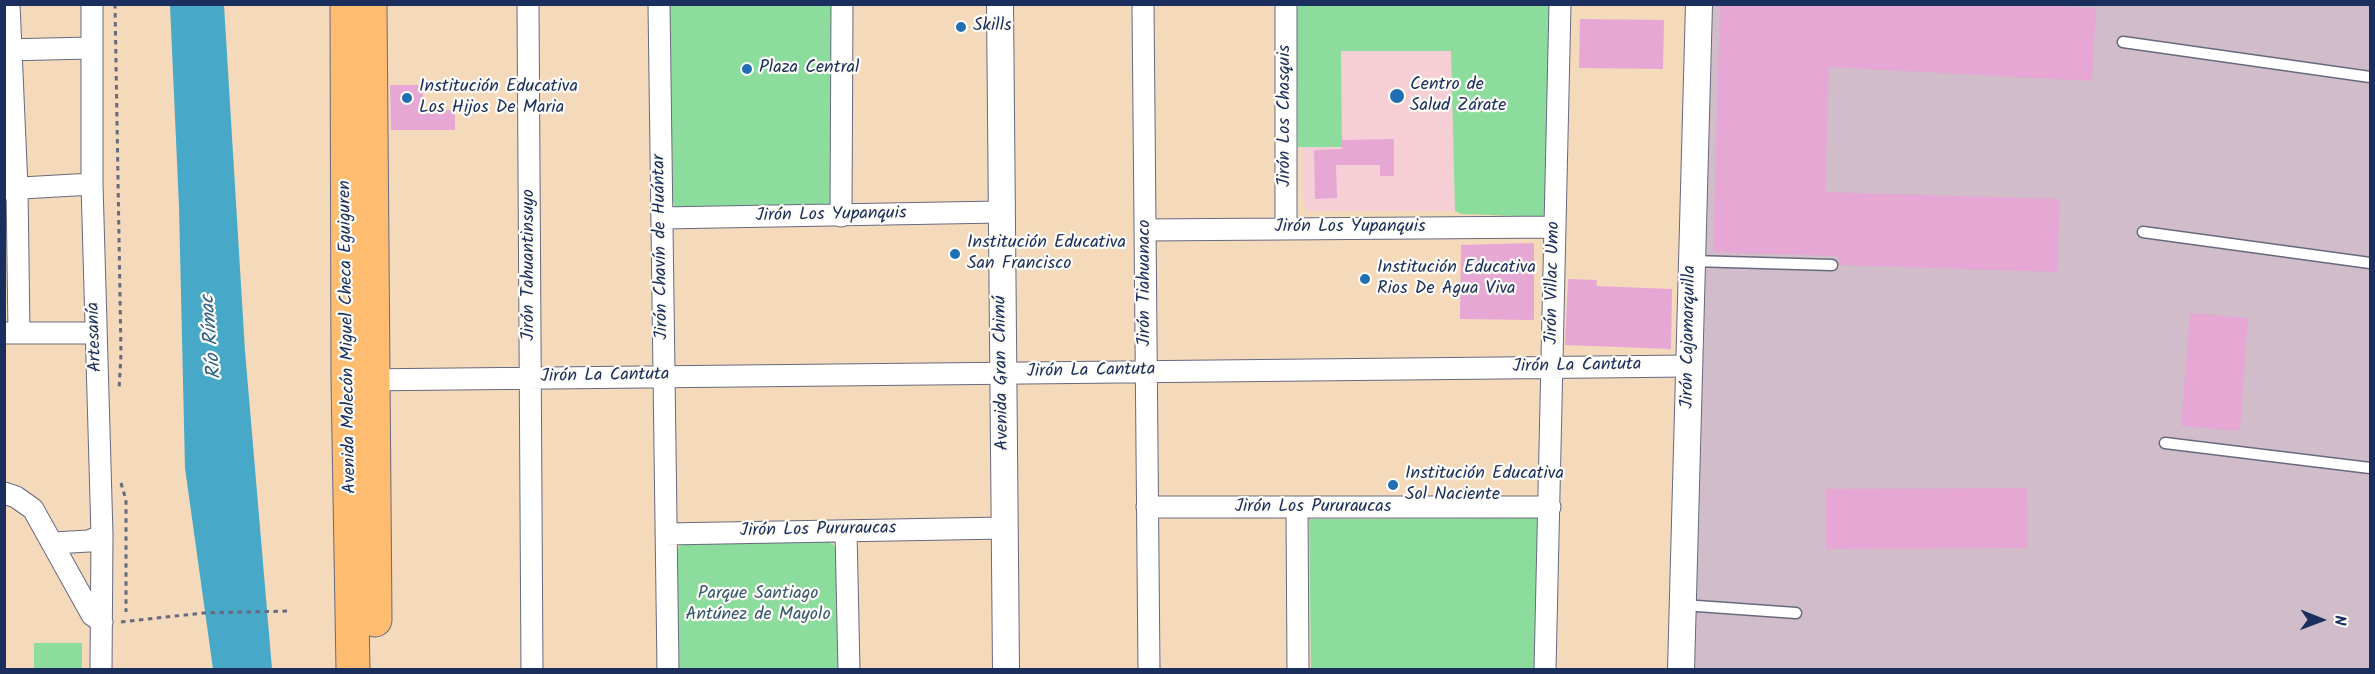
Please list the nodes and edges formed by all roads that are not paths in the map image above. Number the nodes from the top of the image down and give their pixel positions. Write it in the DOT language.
graph roads {
  1 [pos="9,4"];
  2 [pos="92,4"];
  3 [pos="347,4"];
  4 [pos="370,4"];
  5 [pos="528,4"];
  6 [pos="659,4"];
  7 [pos="842,4"];
  8 [pos="1000,4"];
  9 [pos="1143,4"];
  10 [pos="1286,4"];
  11 [pos="1560,4"];
  12 [pos="1699,4"];
  13 [pos="2123,42"];
  14 [pos="91,48"];
  15 [pos="8,50"];
  16 [pos="2370,77"];
  17 [pos="92,184"];
  18 [pos="10,188"];
  19 [pos="1000,212"];
  20 [pos="841,216"];
  21 [pos="662,218"];
  22 [pos="1555,227"];
  23 [pos="1286,228"];
  24 [pos="1145,230"];
  25 [pos="2143,232"];
  26 [pos="1692,261"];
  27 [pos="2370,263"];
  28 [pos="1832,265"];
  29 [pos="12,333"];
  30 [pos="96,333"];
  31 [pos="1689,366"];
  32 [pos="1552,368"];
  33 [pos="1146,372"];
  34 [pos="1004,373"];
  35 [pos="664,377"];
  36 [pos="531,378"];
  37 [pos="361,380"];
  38 [pos="2165,443"];
  39 [pos="2370,468"];
  40 [pos="4,493"];
  41 [pos="1147,507"];
  42 [pos="1550,507"];
  43 [pos="1297,508"];
  44 [pos="1005,528"];
  45 [pos="846,531"];
  46 [pos="666,534"];
  47 [pos="102,535"];
  48 [pos="53,543"];
  49 [pos="1683,605"];
  50 [pos="1796,613"];
  51 [pos="107,623"];
  52 [pos="101,669"];
  53 [pos="353,669"];
  54 [pos="376,669"];
  55 [pos="532,669"];
  56 [pos="668,669"];
  57 [pos="849,669"];
  58 [pos="1006,669"];
  59 [pos="1149,669"];
  60 [pos="1298,669"];
  61 [pos="1545,669"];
  62 [pos="1681,669"];
  1 -- 15 [label="street"];
  2 -- 14 [label="street, Artesanía"];
  3 -- 37 [label="main road, Avenida Malecón Miguel Checa Eguiguren"];
  4 -- 37 [label="main road, Avenida Malecón Miguel Checa Eguiguren"];
  5 -- 36 [label="street, Jirón Tahuantinsuyo"];
  6 -- 21 [label="street, Jirón Chavín de Huántar"];
  7 -- 20 [label="street"];
  8 -- 19 [label="street, Avenida Gran Chimú"];
  9 -- 24 [label="street, Jirón Tiahuanaco"];
  10 -- 23 [label="street, Jirón Los Chasquis"];
  11 -- 22 [label="street, Jirón Villac Umo"];
  12 -- 26 [label="street, Jirón Cajamarquilla"];
  13 -- 16 [label="lane"];
  14 -- 15 [label="street"];
  14 -- 17 [label="street, Artesanía"];
  15 -- 18 [label="street"];
  17 -- 18 [label="street"];
  17 -- 30 [label="street, Artesanía"];
  18 -- 29 [label="street"];
  19 -- 20 [label="street, Jirón Los Yupanquis"];
  19 -- 34 [label="street, Avenida Gran Chimú"];
  20 -- 21 [label="street, Jirón Los Yupanquis"];
  21 -- 35 [label="street, Jirón Chavín de Huántar"];
  22 -- 23 [label="street, Jirón Los Yupanquis"];
  22 -- 32 [label="street, Jirón Villac Umo"];
  23 -- 24 [label="street, Jirón Los Yupanquis"];
  24 -- 33 [label="street, Jirón Tiahuanaco"];
  25 -- 27 [label="lane"];
  26 -- 28 [label="lane"];
  26 -- 31 [label="street, Jirón Cajamarquilla"];
  29 -- 30 [label="street"];
  30 -- 47 [label="street, Artesanía"];
  31 -- 32 [label="street, Jirón La Cantuta"];
  31 -- 49 [label="street, Jirón Cajamarquilla"];
  32 -- 33 [label="street, Jirón La Cantuta"];
  32 -- 42 [label="street, Jirón Villac Umo"];
  33 -- 34 [label="street, Jirón La Cantuta"];
  33 -- 41 [label="street, Jirón Tiahuanaco"];
  34 -- 35 [label="street, Jirón La Cantuta"];
  34 -- 44 [label="street, Avenida Gran Chimú"];
  35 -- 36 [label="street, Jirón La Cantuta"];
  35 -- 46 [label="street, Jirón Chavín de Huántar"];
  36 -- 37 [label="street, Jirón La Cantuta"];
  36 -- 55 [label="street, Jirón Tahuantinsuyo"];
  37 -- 53 [label="main road, Avenida Malecón Miguel Checa Eguiguren"];
  37 -- 54 [label="main road, Avenida Malecón Miguel Checa Eguiguren"];
  38 -- 39 [label="lane"];
  40 -- 48 [label="street"];
  41 -- 43 [label="street, Jirón Los Pururaucas"];
  41 -- 59 [label="street, Jirón Tiahuanaco"];
  42 -- 43 [label="street, Jirón Los Pururaucas"];
  42 -- 61 [label="street, Jirón Villac Umo"];
  43 -- 60 [label="street"];
  44 -- 45 [label="street, Jirón Los Pururaucas"];
  44 -- 58 [label="street, Avenida Gran Chimú"];
  45 -- 46 [label="street, Jirón Los Pururaucas"];
  45 -- 57 [label="street"];
  46 -- 56 [label="street, Jirón Chavín de Huántar"];
  47 -- 48 [label="street"];
  47 -- 51 [label="street, Artesanía"];
  48 -- 51 [label="street"];
  49 -- 50 [label="lane"];
  49 -- 62 [label="street, Jirón Cajamarquilla"];
  51 -- 52 [label="street, Artesanía"];
}
